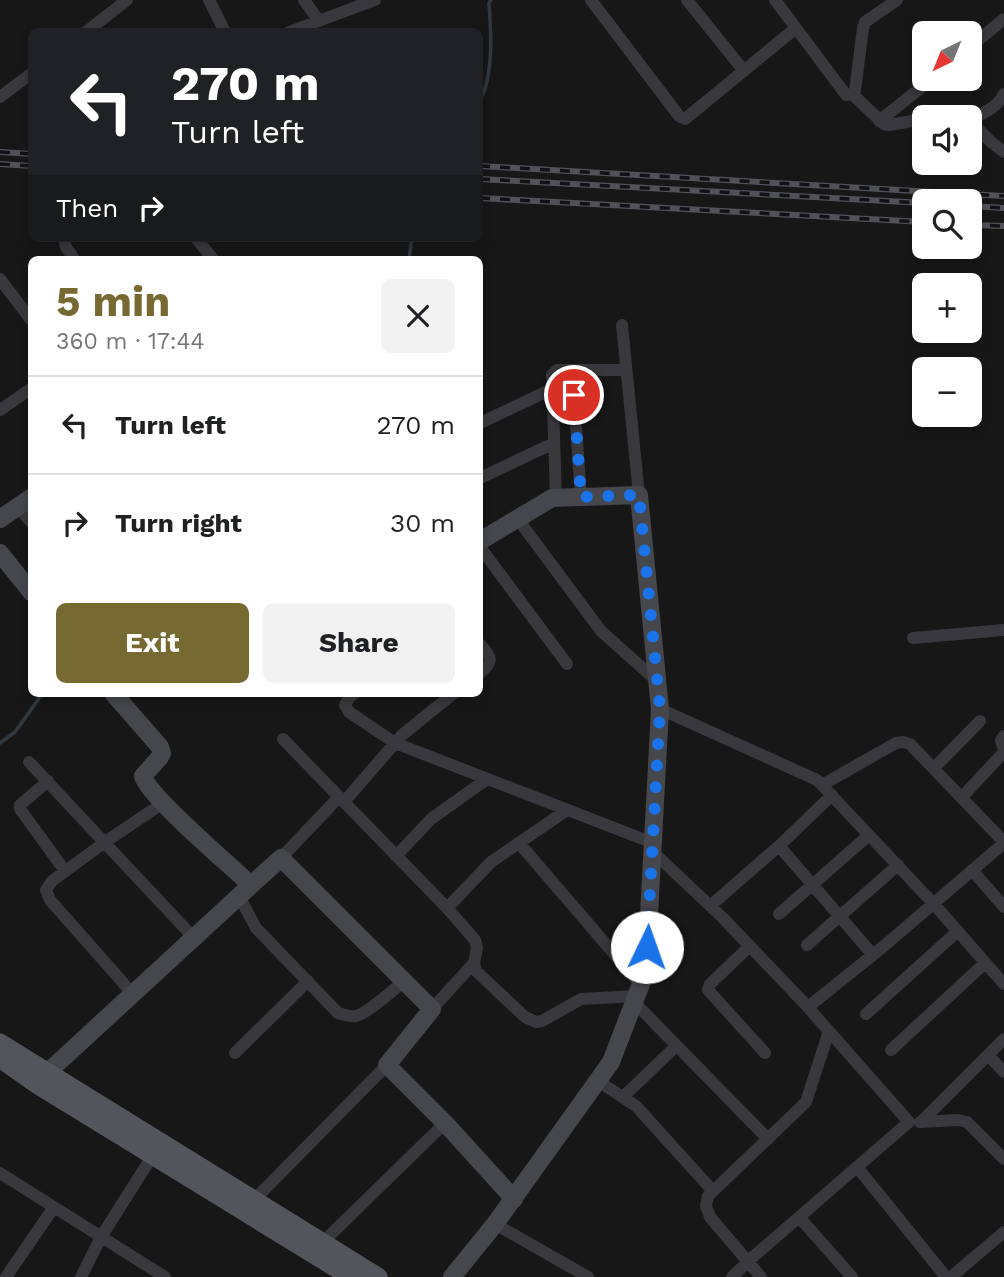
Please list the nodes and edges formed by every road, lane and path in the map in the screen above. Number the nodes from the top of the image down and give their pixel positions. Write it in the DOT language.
graph roads {
  1 [pos="127,0"];
  2 [pos="209,0"];
  3 [pos="304,0"];
  4 [pos="375,0"];
  5 [pos="592,0"];
  6 [pos="687,0"];
  7 [pos="775,0"];
  8 [pos="897,0"];
  9 [pos="1004,19"];
  10 [pos="318,21"];
  11 [pos="91,28"];
  12 [pos="223,28"];
  13 [pos="300,28"];
  14 [pos="796,28"];
  15 [pos="982,37"];
  16 [pos="744,71"];
  17 [pos="28,76"];
  18 [pos="917,91"];
  19 [pos="852,94"];
  20 [pos="1004,94"];
  21 [pos="0,97"];
  22 [pos="982,114"];
  23 [pos="879,121"];
  24 [pos="912,121"];
  25 [pos="982,133"];
  26 [pos="1004,152"];
  27 [pos="199,242"];
  28 [pos="211,256"];
  29 [pos="0,279"];
  30 [pos="28,316"];
  31 [pos="622,325"];
  32 [pos="572,370"];
  33 [pos="626,370"];
  34 [pos="552,388"];
  35 [pos="28,391"];
  36 [pos="0,410"];
  37 [pos="483,422"];
  38 [pos="554,443"];
  39 [pos="483,477"];
  40 [pos="639,495"];
  41 [pos="581,497"];
  42 [pos="556,498"];
  43 [pos="25,502"];
  44 [pos="517,518"];
  45 [pos="0,519"];
  46 [pos="483,539"];
  47 [pos="483,551"];
  48 [pos="0,553"];
  49 [pos="28,588"];
  50 [pos="1004,630"];
  51 [pos="913,638"];
  52 [pos="483,648"];
  53 [pos="568,664"];
  54 [pos="483,670"];
  55 [pos="657,681"];
  56 [pos="116,697"];
  57 [pos="351,697"];
  58 [pos="446,697"];
  59 [pos="660,709"];
  60 [pos="980,721"];
  61 [pos="1004,736"];
  62 [pos="283,739"];
  63 [pos="395,743"];
  64 [pos="1004,751"];
  65 [pos="29,762"];
  66 [pos="934,768"];
  67 [pos="487,779"];
  68 [pos="48,781"];
  69 [pos="822,785"];
  70 [pos="832,795"];
  71 [pos="962,797"];
  72 [pos="341,799"];
  73 [pos="163,803"];
  74 [pos="566,810"];
  75 [pos="869,835"];
  76 [pos="105,842"];
  77 [pos="519,843"];
  78 [pos="1003,844"];
  79 [pos="779,846"];
  80 [pos="653,848"];
  81 [pos="396,856"];
  82 [pos="281,858"];
  83 [pos="898,865"];
  84 [pos="972,870"];
  85 [pos="65,871"];
  86 [pos="811,884"];
  87 [pos="245,891"];
  88 [pos="933,903"];
  89 [pos="710,906"];
  90 [pos="1004,906"];
  91 [pos="446,908"];
  92 [pos="779,914"];
  93 [pos="839,915"];
  94 [pos="958,931"];
  95 [pos="194,938"];
  96 [pos="807,945"];
  97 [pos="750,946"];
  98 [pos="873,955"];
  99 [pos="474,963"];
  100 [pos="985,963"];
  101 [pos="307,981"];
  102 [pos="404,981"];
  103 [pos="1004,985"];
  104 [pos="134,994"];
  105 [pos="637,994"];
  106 [pos="808,1007"];
  107 [pos="432,1009"];
  108 [pos="866,1014"];
  109 [pos="829,1031"];
  110 [pos="1004,1039"];
  111 [pos="0,1043"];
  112 [pos="676,1046"];
  113 [pos="891,1050"];
  114 [pos="235,1053"];
  115 [pos="765,1054"];
  116 [pos="988,1055"];
  117 [pos="0,1058"];
  118 [pos="387,1065"];
  119 [pos="48,1072"];
  120 [pos="1004,1072"];
  121 [pos="598,1081"];
  122 [pos="623,1097"];
  123 [pos="915,1122"];
  124 [pos="445,1123"];
  125 [pos="768,1139"];
  126 [pos="153,1155"];
  127 [pos="1004,1159"];
  128 [pos="857,1167"];
  129 [pos="0,1173"];
  130 [pos="712,1190"];
  131 [pos="513,1199"];
  132 [pos="253,1201"];
  133 [pos="54,1207"];
  134 [pos="799,1217"];
  135 [pos="495,1224"];
  136 [pos="1004,1232"];
  137 [pos="101,1237"];
  138 [pos="322,1243"];
  139 [pos="748,1262"];
  140 [pos="6,1277"];
  141 [pos="80,1277"];
  142 [pos="165,1277"];
  143 [pos="351,1277"];
  144 [pos="378,1277"];
  145 [pos="452,1277"];
  146 [pos="588,1277"];
  147 [pos="732,1277"];
  148 [pos="761,1277"];
  149 [pos="852,1277"];
  150 [pos="948,1277"];
  1 -- 11 [label="street"];
  2 -- 12 [label="street"];
  3 -- 10 [label="street"];
  4 -- 10 [label="street"];
  5 -- 16 [label="street"];
  6 -- 16 [label="street"];
  7 -- 14 [label="street"];
  8 -- 19 [label="street"];
  9 -- 15 [label="street"];
  10 -- 13 [label="street"];
  14 -- 16 [label="street"];
  14 -- 19 [label="street"];
  17 -- 21 [label="street"];
  18 -- 23 [label="street"];
  19 -- 23 [label="street"];
  20 -- 22 [label="street"];
  23 -- 24 [label="street"];
  25 -- 26 [label="street"];
  27 -- 28 [label="street"];
  29 -- 30 [label="street"];
  31 -- 33 [label="street"];
  32 -- 33 [label="street"];
  32 -- 34 [label="street"];
  32 -- 41 [label="street"];
  33 -- 40 [label="street"];
  34 -- 37 [label="street"];
  34 -- 38 [label="street"];
  35 -- 36 [label="street"];
  38 -- 39 [label="street"];
  38 -- 42 [label="street"];
  40 -- 41 [label="street"];
  40 -- 55 [label="street"];
  41 -- 42 [label="street"];
  42 -- 44 [label="street"];
  43 -- 45 [label="street"];
  44 -- 46 [label="street"];
  44 -- 55 [label="street"];
  47 -- 53 [label="street"];
  48 -- 49 [label="street"];
  50 -- 51 [label="street"];
  52 -- 54 [label="street"];
  55 -- 59 [label="street"];
  56 -- 73 [label="street"];
  57 -- 63 [label="street"];
  58 -- 63 [label="street"];
  59 -- 69 [label="street"];
  59 -- 80 [label="street"];
  60 -- 66 [label="street"];
  61 -- 64 [label="street"];
  62 -- 72 [label="street"];
  63 -- 67 [label="street"];
  63 -- 72 [label="street"];
  64 -- 71 [label="street"];
  65 -- 68 [label="street"];
  66 -- 69 [label="street"];
  66 -- 71 [label="street"];
  67 -- 74 [label="street"];
  67 -- 81 [label="street"];
  68 -- 76 [label="street"];
  68 -- 85 [label="street"];
  69 -- 70 [label="street"];
  70 -- 75 [label="street"];
  70 -- 79 [label="street"];
  71 -- 78 [label="street"];
  72 -- 81 [label="street"];
  72 -- 82 [label="street"];
  73 -- 76 [label="street"];
  73 -- 87 [label="street"];
  74 -- 77 [label="street"];
  74 -- 80 [label="street"];
  75 -- 83 [label="street"];
  75 -- 86 [label="street"];
  76 -- 85 [label="street"];
  76 -- 95 [label="street"];
  77 -- 91 [label="street"];
  77 -- 105 [label="street"];
  78 -- 84 [label="street"];
  79 -- 86 [label="street"];
  79 -- 89 [label="street"];
  80 -- 89 [label="street"];
  80 -- 105 [label="street"];
  81 -- 91 [label="street"];
  82 -- 87 [label="street"];
  82 -- 102 [label="street"];
  83 -- 88 [label="street"];
  83 -- 93 [label="street"];
  84 -- 88 [label="street"];
  84 -- 90 [label="street"];
  85 -- 104 [label="street"];
  86 -- 92 [label="street"];
  86 -- 93 [label="street"];
  87 -- 95 [label="street"];
  87 -- 101 [label="street"];
  88 -- 94 [label="street"];
  88 -- 98 [label="street"];
  89 -- 97 [label="street"];
  91 -- 99 [label="street"];
  93 -- 96 [label="street"];
  93 -- 98 [label="street"];
  94 -- 100 [label="street"];
  94 -- 108 [label="street"];
  95 -- 104 [label="street"];
  97 -- 106 [label="street"];
  97 -- 115 [label="street"];
  98 -- 106 [label="street"];
  99 -- 105 [label="street"];
  99 -- 107 [label="street"];
  100 -- 103 [label="street"];
  100 -- 113 [label="street"];
  101 -- 102 [label="street"];
  101 -- 114 [label="street"];
  102 -- 107 [label="street"];
  104 -- 119 [label="street"];
  105 -- 112 [label="street"];
  105 -- 121 [label="street"];
  106 -- 109 [label="street"];
  107 -- 118 [label="street"];
  109 -- 123 [label="street"];
  109 -- 125 [label="street"];
  110 -- 116 [label="street"];
  111 -- 119 [label="main road"];
  112 -- 122 [label="street"];
  112 -- 125 [label="street"];
  116 -- 120 [label="street"];
  116 -- 123 [label="street"];
  117 -- 126 [label="main road"];
  118 -- 124 [label="street"];
  118 -- 132 [label="street"];
  119 -- 132 [label="main road"];
  121 -- 122 [label="street"];
  121 -- 131 [label="street"];
  122 -- 130 [label="street"];
  123 -- 127 [label="street"];
  123 -- 128 [label="street"];
  124 -- 131 [label="street"];
  124 -- 138 [label="street"];
  125 -- 130 [label="street"];
  126 -- 137 [label="street"];
  126 -- 143 [label="main road"];
  128 -- 134 [label="street"];
  128 -- 150 [label="street"];
  129 -- 133 [label="street"];
  130 -- 139 [label="street"];
  131 -- 135 [label="street"];
  132 -- 138 [label="main road"];
  133 -- 137 [label="street"];
  133 -- 140 [label="street"];
  134 -- 139 [label="street"];
  134 -- 149 [label="street"];
  135 -- 145 [label="street"];
  135 -- 146 [label="street"];
  136 -- 150 [label="street"];
  137 -- 141 [label="street"];
  137 -- 142 [label="street"];
  138 -- 144 [label="main road"];
  139 -- 147 [label="street"];
  139 -- 148 [label="street"];
}
